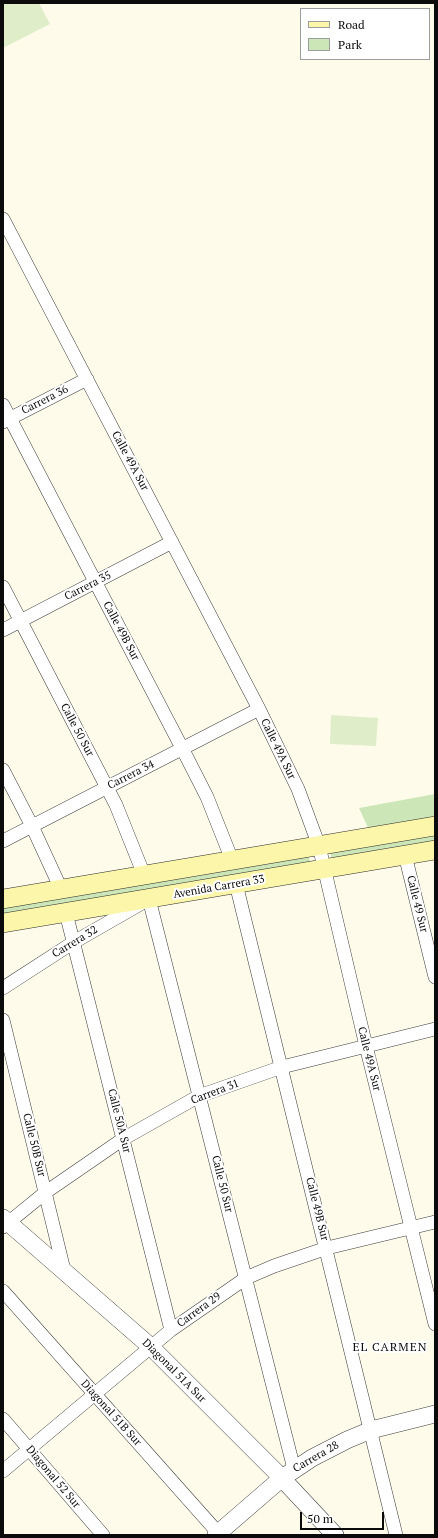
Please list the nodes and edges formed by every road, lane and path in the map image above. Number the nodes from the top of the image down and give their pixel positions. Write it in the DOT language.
graph roads {
  1 [pos="3,219"];
  2 [pos="87,379"];
  3 [pos="3,405"];
  4 [pos="7,420"];
  5 [pos="172,542"];
  6 [pos="96,582"];
  7 [pos="3,587"];
  8 [pos="20,621"];
  9 [pos="3,630"];
  10 [pos="259,709"];
  11 [pos="182,748"];
  12 [pos="3,770"];
  13 [pos="107,787"];
  14 [pos="32,826"];
  15 [pos="435,826"];
  16 [pos="3,841"];
  17 [pos="319,846"];
  18 [pos="435,850"];
  19 [pos="405,855"];
  20 [pos="232,860"];
  21 [pos="324,869"];
  22 [pos="144,875"];
  23 [pos="236,884"];
  24 [pos="61,889"];
  25 [pos="3,899"];
  26 [pos="149,899"];
  27 [pos="66,913"];
  28 [pos="3,923"];
  29 [pos="74,942"];
  30 [pos="435,977"];
  31 [pos="3,988"];
  32 [pos="3,1020"];
  33 [pos="435,1029"];
  34 [pos="366,1046"];
  35 [pos="282,1067"];
  36 [pos="199,1096"];
  37 [pos="123,1139"];
  38 [pos="46,1192"];
  39 [pos="435,1222"];
  40 [pos="5,1223"];
  41 [pos="411,1228"];
  42 [pos="327,1248"];
  43 [pos="64,1270"];
  44 [pos="246,1278"];
  45 [pos="3,1291"];
  46 [pos="435,1324"];
  47 [pos="171,1330"];
  48 [pos="151,1347"];
  49 [pos="95,1394"];
  50 [pos="435,1414"];
  51 [pos="3,1419"];
  52 [pos="371,1430"];
  53 [pos="30,1449"];
  54 [pos="3,1471"];
  55 [pos="288,1474"];
  56 [pos="218,1534"];
  57 [pos="103,1535"];
  58 [pos="336,1535"];
  59 [pos="396,1535"];
  1 -- 2 [label="street, Calle 49A Sur"];
  2 -- 4 [label="street, Carrera 36"];
  2 -- 5 [label="street, Calle 49A Sur"];
  3 -- 4 [label="street, Calle 49B Sur"];
  4 -- 6 [label="street, Calle 49B Sur"];
  5 -- 6 [label="street, Carrera 35"];
  5 -- 10 [label="street, Calle 49A Sur"];
  6 -- 8 [label="street, Carrera 35"];
  6 -- 11 [label="street, Calle 49B Sur"];
  7 -- 8 [label="street, Calle 50 Sur"];
  8 -- 9 [label="street, Carrera 35"];
  8 -- 13 [label="street, Calle 50 Sur"];
  10 -- 11 [label="street, Carrera 34"];
  10 -- 17 [label="street, Calle 49A Sur"];
  11 -- 13 [label="street, Carrera 34"];
  11 -- 20 [label="street, Calle 49B Sur"];
  12 -- 14 [label="street"];
  13 -- 14 [label="street, Carrera 34"];
  13 -- 22 [label="street, Calle 50 Sur"];
  14 -- 16 [label="street, Carrera 34"];
  14 -- 24 [label="street"];
  15 -- 17 [label="main road"];
  17 -- 20 [label="main road"];
  17 -- 21 [label="street, Calle 49A Sur"];
  18 -- 19 [label="main road, Avenida Carrera 33"];
  19 -- 21 [label="main road, Avenida Carrera 33"];
  19 -- 30 [label="street, Calle 49 Sur"];
  20 -- 22 [label="main road"];
  21 -- 23 [label="main road, Avenida Carrera 33"];
  21 -- 34 [label="street, Calle 49A Sur"];
  22 -- 24 [label="main road"];
  23 -- 26 [label="main road, Avenida Carrera 33"];
  23 -- 35 [label="street, Calle 49B Sur"];
  24 -- 25 [label="main road"];
  26 -- 27 [label="main road, Avenida Carrera 33"];
  26 -- 29 [label="street, Carrera 32"];
  26 -- 36 [label="street, Calle 50 Sur"];
  27 -- 28 [label="main road, Avenida Carrera 33"];
  27 -- 29 [label="street, Calle 50A Sur"];
  29 -- 31 [label="street, Carrera 32"];
  29 -- 37 [label="street, Calle 50A Sur"];
  32 -- 38 [label="street, Calle 50B Sur"];
  33 -- 34 [label="street, Carrera 31"];
  34 -- 35 [label="street, Carrera 31"];
  34 -- 41 [label="street, Calle 49A Sur"];
  35 -- 36 [label="street, Carrera 31"];
  35 -- 42 [label="street, Calle 49B Sur"];
  36 -- 37 [label="street, Carrera 31"];
  36 -- 44 [label="street, Calle 50 Sur"];
  37 -- 38 [label="street, Carrera 31"];
  37 -- 47 [label="street, Calle 50A Sur"];
  38 -- 40 [label="street, Carrera 31"];
  38 -- 43 [label="street, Calle 50B Sur"];
  39 -- 41 [label="street, Carrera 29"];
  40 -- 43 [label="street, Diagonal 51A Sur"];
  41 -- 42 [label="street, Carrera 29"];
  41 -- 46 [label="street, Calle 49A Sur"];
  42 -- 44 [label="street, Carrera 29"];
  42 -- 52 [label="street, Calle 49B Sur"];
  43 -- 48 [label="street, Diagonal 51A Sur"];
  44 -- 47 [label="street, Carrera 29"];
  44 -- 55 [label="street, Calle 50 Sur"];
  45 -- 49 [label="street, Diagonal 51B Sur"];
  47 -- 48 [label="street, Carrera 29"];
  48 -- 49 [label="street, Carrera 29"];
  48 -- 55 [label="street, Diagonal 51A Sur"];
  49 -- 53 [label="street, Carrera 29"];
  49 -- 56 [label="street, Diagonal 51B Sur"];
  50 -- 52 [label="street, Carrera 28"];
  51 -- 53 [label="street, Diagonal 52 Sur"];
  52 -- 55 [label="street, Carrera 28"];
  52 -- 59 [label="street, Calle 49B Sur"];
  53 -- 54 [label="street, Carrera 29"];
  53 -- 57 [label="street, Diagonal 52 Sur"];
  55 -- 56 [label="street, Carrera 28"];
  55 -- 58 [label="street, Diagonal 51A Sur"];
}
